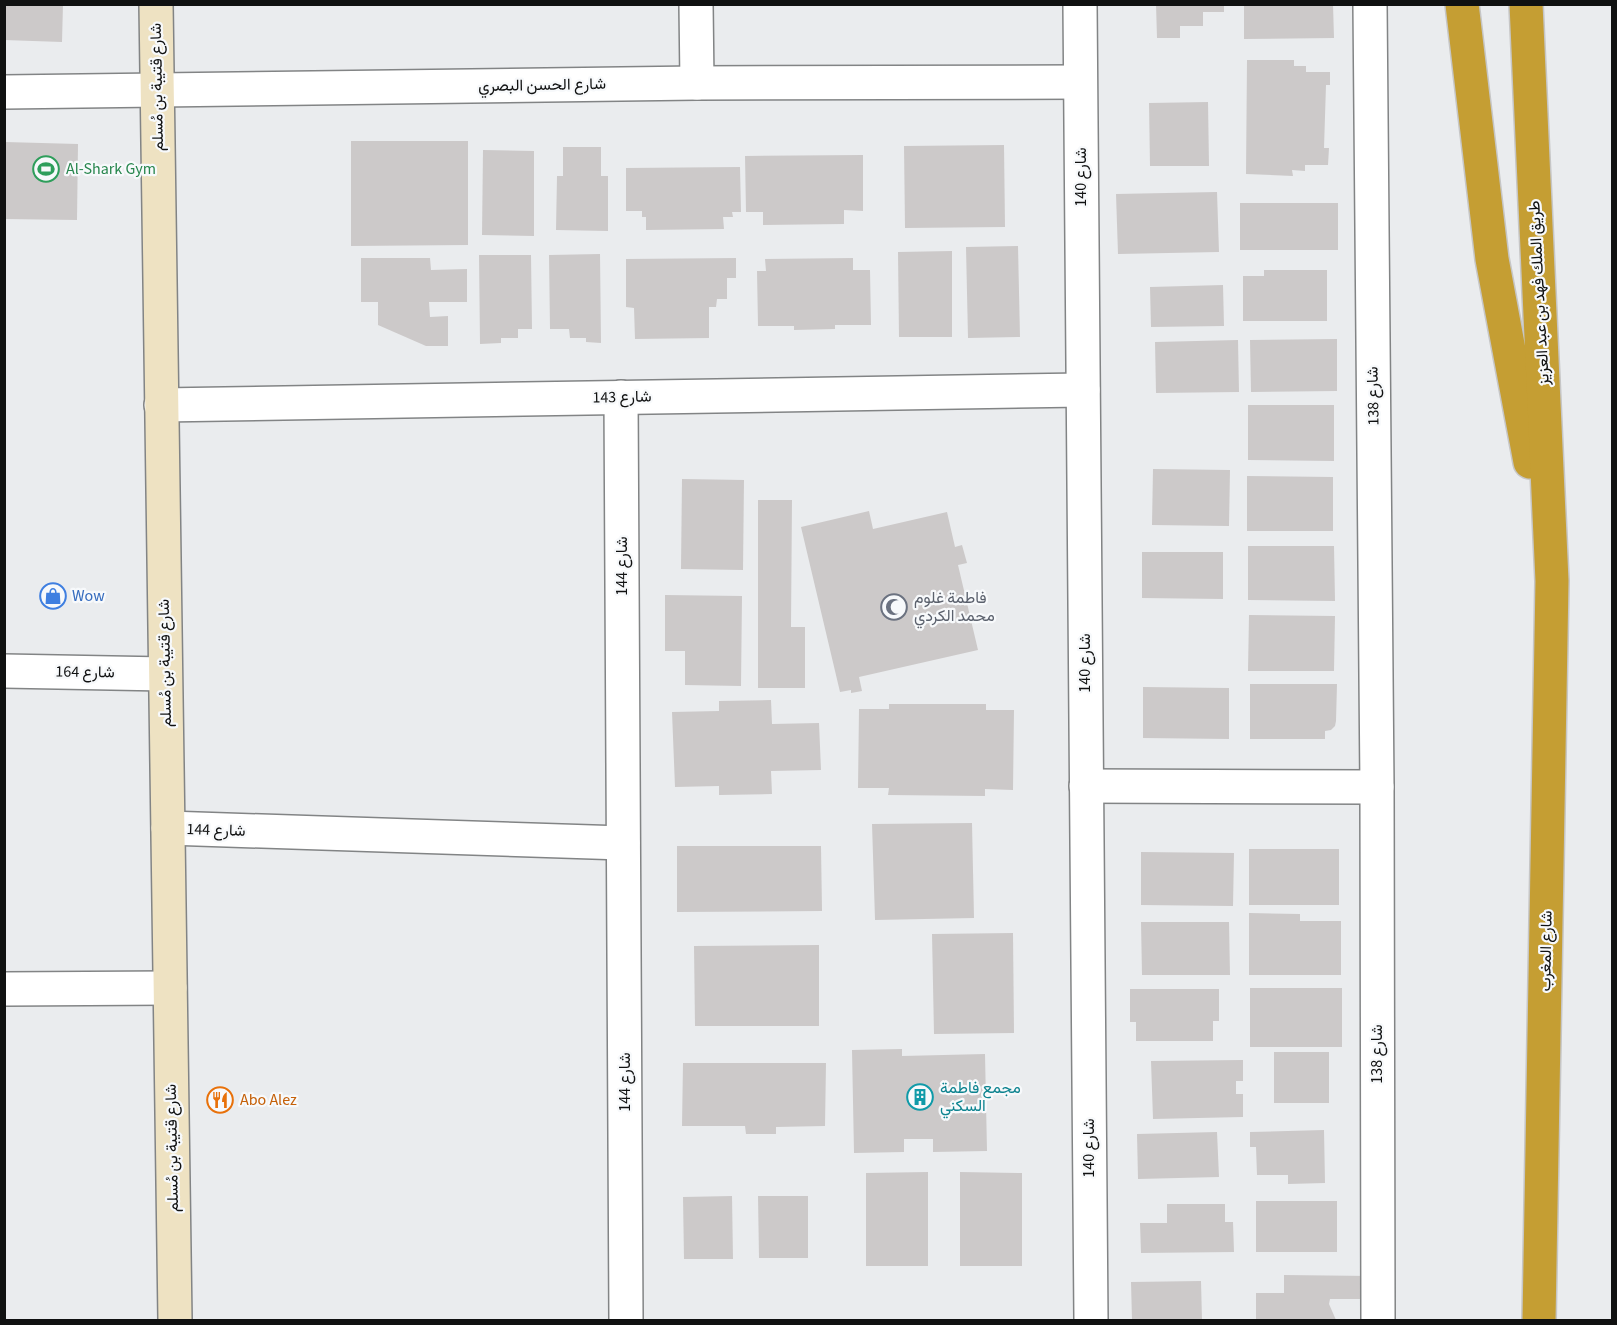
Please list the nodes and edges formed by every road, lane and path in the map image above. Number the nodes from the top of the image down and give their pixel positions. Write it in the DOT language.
graph roads {
  1 [pos="156,4"];
  2 [pos="696,4"];
  3 [pos="1080,4"];
  4 [pos="1370,4"];
  5 [pos="1462,4"];
  6 [pos="1526,4"];
  7 [pos="1080,82"];
  8 [pos="697,83"];
  9 [pos="157,91"];
  10 [pos="4,92"];
  11 [pos="1083,390"];
  12 [pos="621,398"];
  13 [pos="161,405"];
  14 [pos="1552,581"];
  15 [pos="4,671"];
  16 [pos="165,674"];
  17 [pos="1086,786"];
  18 [pos="1377,788"];
  19 [pos="168,828"];
  20 [pos="623,843"];
  21 [pos="170,988"];
  22 [pos="4,989"];
  23 [pos="175,1320"];
  24 [pos="626,1320"];
  25 [pos="1090,1320"];
  26 [pos="1378,1320"];
  27 [pos="1539,1320"];
  1 -- 9 [label="street, شارع قتيبة بن مُسلم"];
  2 -- 8 [label="street"];
  3 -- 7 [label="street, شارع 140"];
  4 -- 18 [label="street, شارع 138"];
  5 -- 14 [label="highway"];
  6 -- 14 [label="highway, طريق الملك فهد بن عبد العزيز"];
  7 -- 8 [label="street, شارع الحسن البصري"];
  7 -- 11 [label="street, شارع 140"];
  8 -- 9 [label="street, شارع الحسن البصري"];
  9 -- 10 [label="street, شارع الحسن البصري"];
  9 -- 13 [label="street, شارع قتيبة بن مُسلم"];
  11 -- 12 [label="street, شارع 143"];
  11 -- 17 [label="street, شارع 140"];
  12 -- 13 [label="street, شارع 143"];
  12 -- 20 [label="street, شارع 144"];
  13 -- 16 [label="street, شارع قتيبة بن مُسلم"];
  14 -- 27 [label="highway, شارع المغرب"];
  15 -- 16 [label="street, شارع 164"];
  16 -- 19 [label="street, شارع قتيبة بن مُسلم"];
  17 -- 18 [label="street"];
  17 -- 25 [label="street, شارع 140"];
  18 -- 26 [label="street, شارع 138"];
  19 -- 20 [label="street, شارع 144"];
  19 -- 21 [label="street, شارع قتيبة بن مُسلم"];
  20 -- 24 [label="street, شارع 144"];
  21 -- 22 [label="street"];
  21 -- 23 [label="street, شارع قتيبة بن مُسلم"];
}
